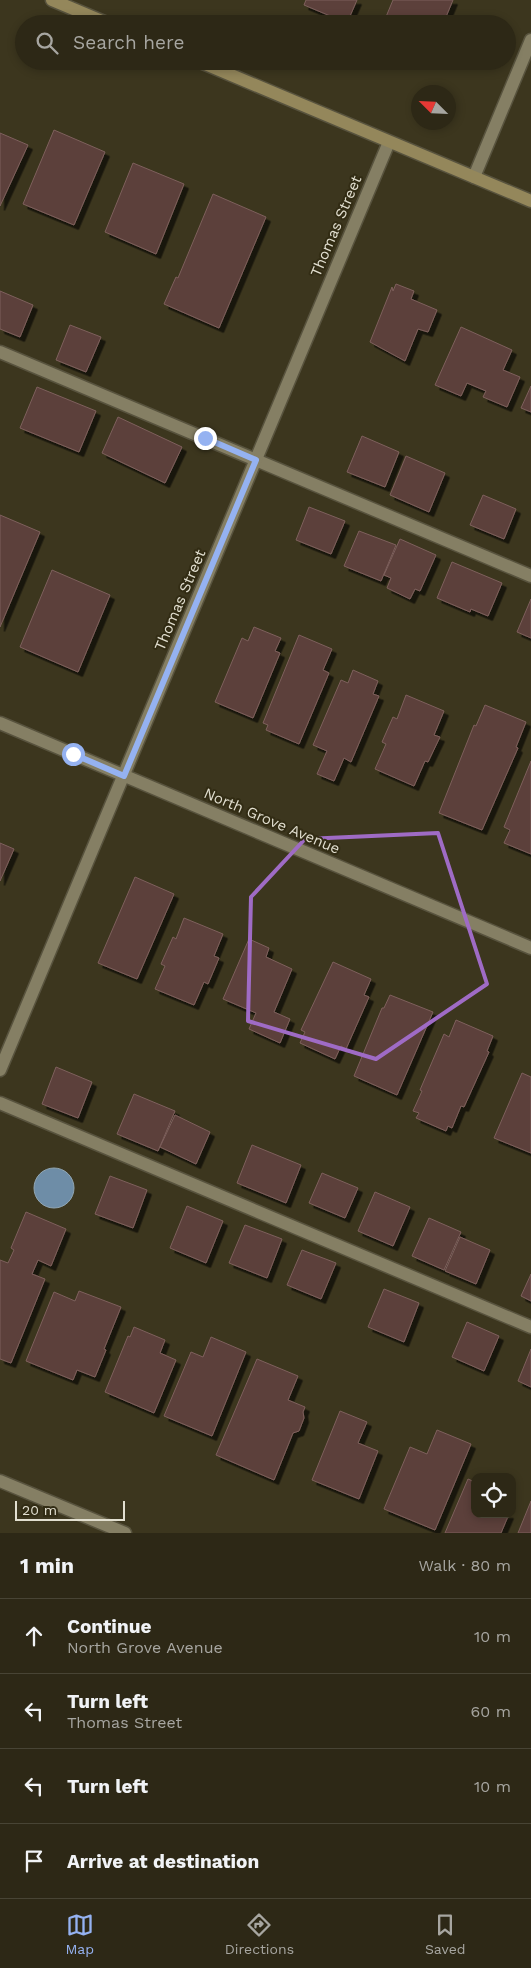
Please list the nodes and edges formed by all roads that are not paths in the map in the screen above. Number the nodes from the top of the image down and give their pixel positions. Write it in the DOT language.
graph roads {
  1 [pos="52,0"];
  2 [pos="88,15"];
  3 [pos="531,40"];
  4 [pos="219,70"];
  5 [pos="389,142"];
  6 [pos="474,177"];
  7 [pos="531,201"];
  8 [pos="0,352"];
  9 [pos="256,460"];
  10 [pos="531,576"];
  11 [pos="0,723"];
  12 [pos="124,776"];
  13 [pos="531,948"];
  14 [pos="0,1070"];
  15 [pos="0,1104"];
  16 [pos="531,1327"];
  17 [pos="0,1481"];
  18 [pos="125,1533"];
  1 -- 2 [label="street"];
  3 -- 6 [label="street"];
  4 -- 5 [label="street"];
  5 -- 6 [label="street"];
  5 -- 9 [label="street, Thomas Street"];
  6 -- 7 [label="street"];
  8 -- 9 [label="street"];
  9 -- 10 [label="street"];
  9 -- 12 [label="street, Thomas Street"];
  11 -- 12 [label="street, North Grove Avenue"];
  12 -- 13 [label="street, North Grove Avenue"];
  12 -- 14 [label="street, Thomas Street"];
  15 -- 16 [label="street"];
  17 -- 18 [label="street"];
}
